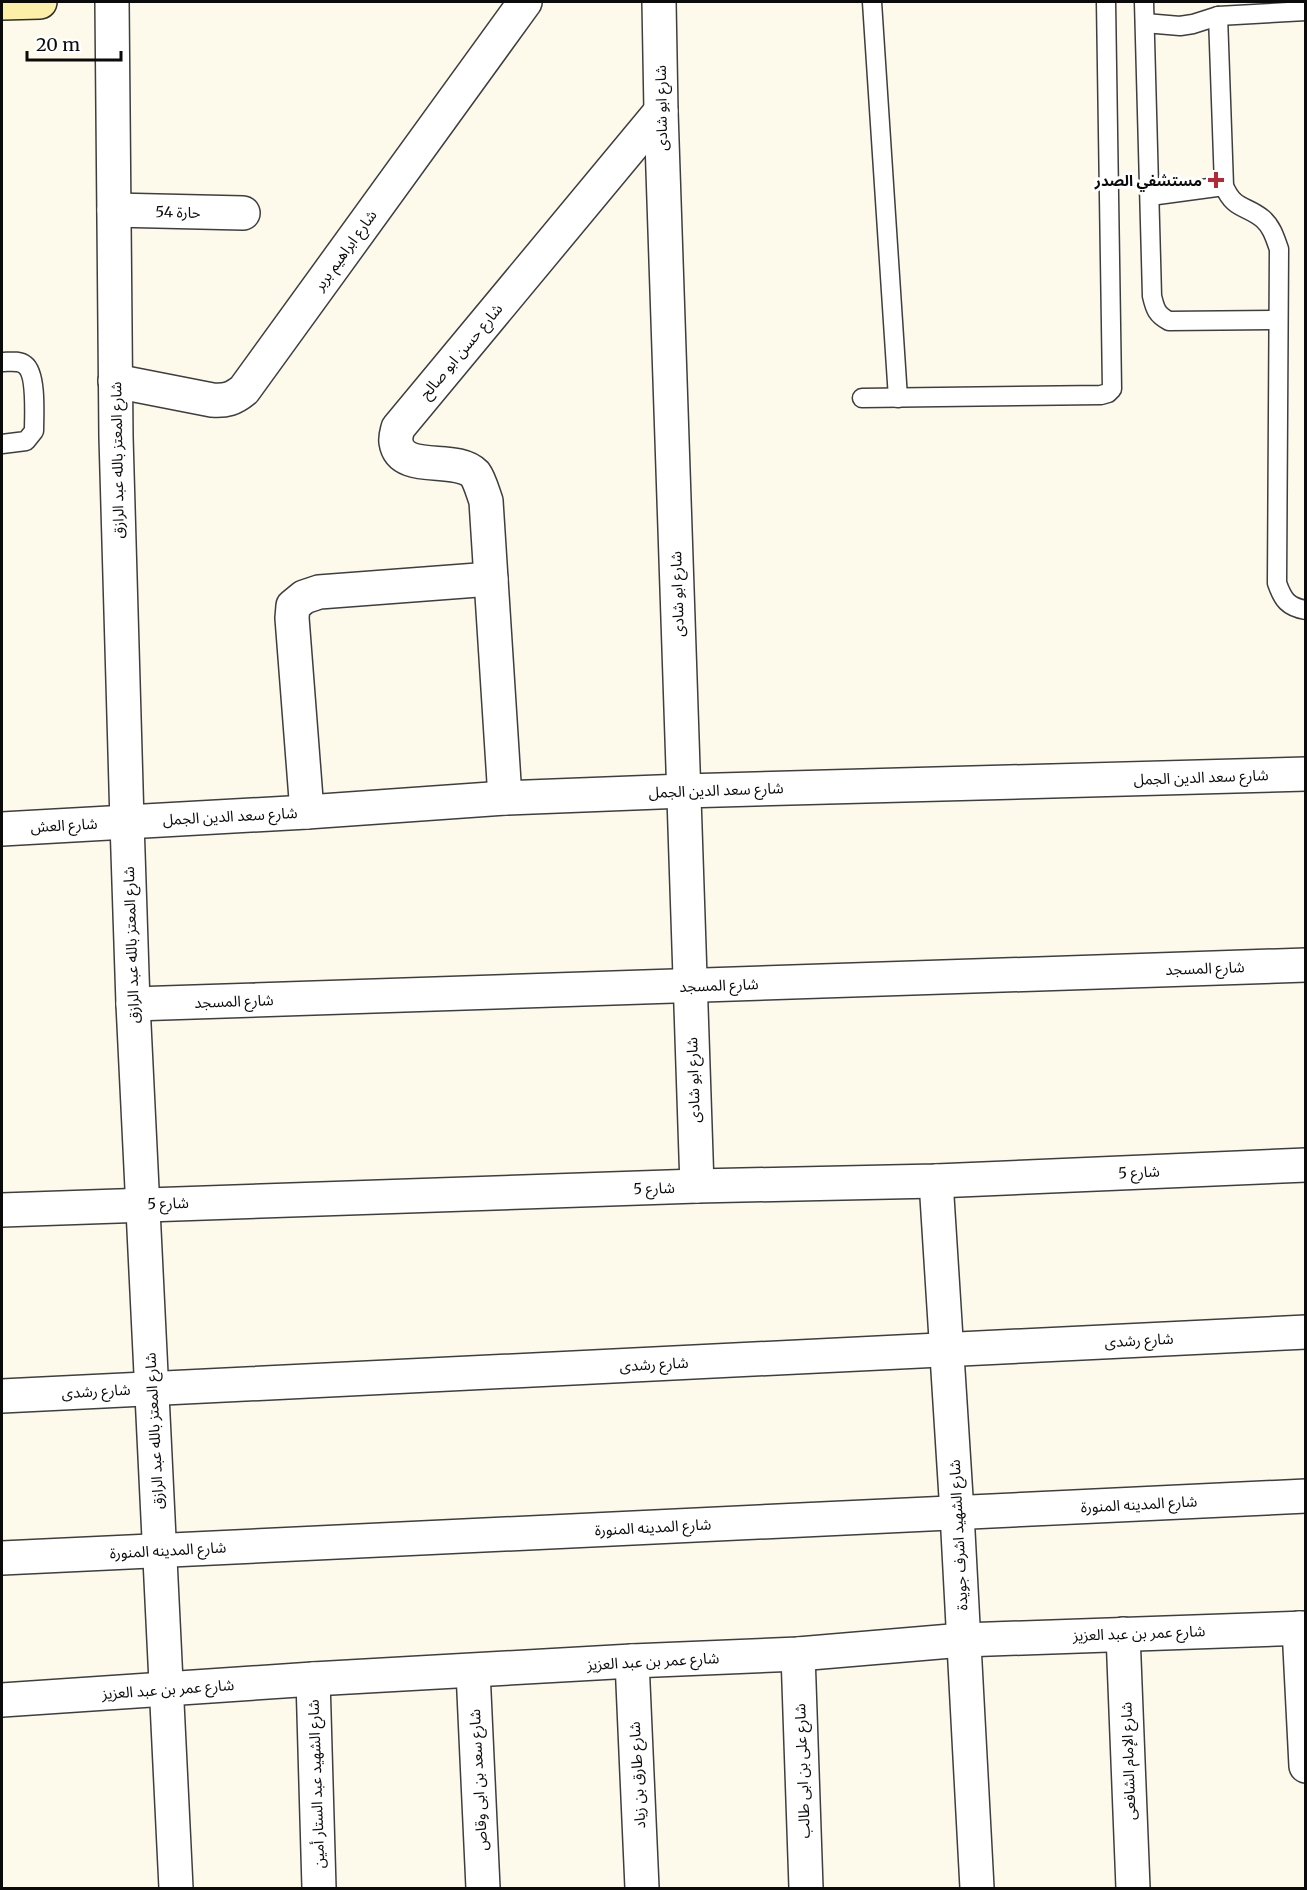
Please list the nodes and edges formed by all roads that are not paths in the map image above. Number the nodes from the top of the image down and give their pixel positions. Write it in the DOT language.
graph roads {
  1 [pos="40,2"];
  2 [pos="112,2"];
  3 [pos="525,2"];
  4 [pos="659,2"];
  5 [pos="872,2"];
  6 [pos="1106,2"];
  7 [pos="1144,2"];
  8 [pos="2,3"];
  9 [pos="1305,11"];
  10 [pos="1218,16"];
  11 [pos="1145,23"];
  12 [pos="661,111"];
  13 [pos="1224,186"];
  14 [pos="1150,196"];
  15 [pos="114,210"];
  16 [pos="243,213"];
  17 [pos="1278,320"];
  18 [pos="2,362"];
  19 [pos="115,381"];
  20 [pos="862,398"];
  21 [pos="898,398"];
  22 [pos="2,444"];
  23 [pos="491,579"];
  24 [pos="1305,610"];
  25 [pos="1305,774"];
  26 [pos="684,791"];
  27 [pos="505,798"];
  28 [pos="307,812"];
  29 [pos="127,822"];
  30 [pos="2,829"];
  31 [pos="1305,965"];
  32 [pos="690,986"];
  33 [pos="133,1004"];
  34 [pos="1305,1165"];
  35 [pos="936,1181"];
  36 [pos="697,1186"];
  37 [pos="144,1204"];
  38 [pos="2,1210"];
  39 [pos="1305,1332"];
  40 [pos="947,1349"];
  41 [pos="152,1388"];
  42 [pos="2,1396"];
  43 [pos="1305,1496"];
  44 [pos="957,1513"];
  45 [pos="161,1551"];
  46 [pos="2,1558"];
  47 [pos="1302,1628"];
  48 [pos="1123,1634"];
  49 [pos="963,1640"];
  50 [pos="798,1654"];
  51 [pos="632,1661"];
  52 [pos="473,1671"];
  53 [pos="313,1679"];
  54 [pos="166,1689"];
  55 [pos="2,1700"];
  56 [pos="1305,1766"];
  57 [pos="176,1888"];
  58 [pos="319,1888"];
  59 [pos="483,1888"];
  60 [pos="642,1888"];
  61 [pos="806,1888"];
  62 [pos="977,1888"];
  63 [pos="1133,1888"];
  1 -- 8 [label="main road"];
  2 -- 15 [label="street, شارع المعتز بالله عبد الرازق"];
  3 -- 19 [label="street, شارع ابراهيم بربر"];
  4 -- 12 [label="street, شارع ابو شادى"];
  5 -- 21 [label="lane"];
  6 -- 21 [label="lane"];
  7 -- 11 [label="lane"];
  9 -- 10 [label="lane"];
  10 -- 11 [label="lane"];
  10 -- 13 [label="lane"];
  11 -- 14 [label="lane"];
  12 -- 23 [label="street, شارع حسن ابو صالح"];
  12 -- 26 [label="street, شارع ابو شادى"];
  13 -- 14 [label="lane"];
  13 -- 17 [label="lane"];
  14 -- 17 [label="lane"];
  15 -- 16 [label="street, حارة 54"];
  15 -- 19 [label="street, شارع المعتز بالله عبد الرازق"];
  17 -- 24 [label="lane"];
  18 -- 22 [label="lane"];
  19 -- 29 [label="street, شارع المعتز بالله عبد الرازق"];
  20 -- 21 [label="lane"];
  23 -- 27 [label="street, شارع حسن ابو صالح"];
  23 -- 28 [label="street"];
  25 -- 26 [label="street, شارع سعد الدين الجمل"];
  26 -- 27 [label="street, شارع سعد الدين الجمل"];
  26 -- 32 [label="street, شارع ابو شادى"];
  27 -- 28 [label="street, شارع سعد الدين الجمل"];
  28 -- 29 [label="street, شارع سعد الدين الجمل"];
  29 -- 30 [label="street, شارع العش"];
  29 -- 33 [label="street, شارع المعتز بالله عبد الرازق"];
  31 -- 32 [label="street, شارع المسجد"];
  32 -- 33 [label="street, شارع المسجد"];
  32 -- 36 [label="street, شارع ابو شادى"];
  33 -- 37 [label="street, شارع المعتز بالله عبد الرازق"];
  34 -- 35 [label="street, شارع 5"];
  35 -- 36 [label="street, شارع 5"];
  35 -- 40 [label="street, شارع الشهيد اشرف جويدة"];
  36 -- 37 [label="street, شارع 5"];
  37 -- 38 [label="street, شارع 5"];
  37 -- 41 [label="street, شارع المعتز بالله عبد الرازق"];
  39 -- 40 [label="street, شارع رشدى"];
  40 -- 41 [label="street, شارع رشدى"];
  40 -- 44 [label="street, شارع الشهيد اشرف جويدة"];
  41 -- 42 [label="street, شارع رشدى"];
  41 -- 45 [label="street, شارع المعتز بالله عبد الرازق"];
  43 -- 44 [label="street, شارع المدينه المنورة"];
  44 -- 45 [label="street, شارع المدينه المنورة"];
  44 -- 49 [label="street, شارع الشهيد اشرف جويدة"];
  45 -- 46 [label="street, شارع المدينه المنورة"];
  45 -- 54 [label="street, شارع المعتز بالله عبد الرازق"];
  47 -- 48 [label="street, شارع عمر بن عبد العزيز"];
  47 -- 56 [label="street"];
  48 -- 49 [label="street, شارع عمر بن عبد العزيز"];
  48 -- 63 [label="street, شارع الإمام الشافعى"];
  49 -- 50 [label="street, شارع عمر بن عبد العزيز"];
  49 -- 62 [label="street, شارع الشهيد اشرف جويدة"];
  50 -- 51 [label="street, شارع عمر بن عبد العزيز"];
  50 -- 61 [label="street, شارع على بن ابى طالب"];
  51 -- 52 [label="street, شارع عمر بن عبد العزيز"];
  51 -- 60 [label="street, شارع طارق بن زياد"];
  52 -- 53 [label="street, شارع عمر بن عبد العزيز"];
  52 -- 59 [label="street, شارع سعد بن ابى وقاص"];
  53 -- 54 [label="street, شارع عمر بن عبد العزيز"];
  53 -- 58 [label="street, شارع الشهيد عبد الستار أمين"];
  54 -- 55 [label="street, شارع عمر بن عبد العزيز"];
  54 -- 57 [label="street, شارع المعتز بالله عبد الرازق"];
}
